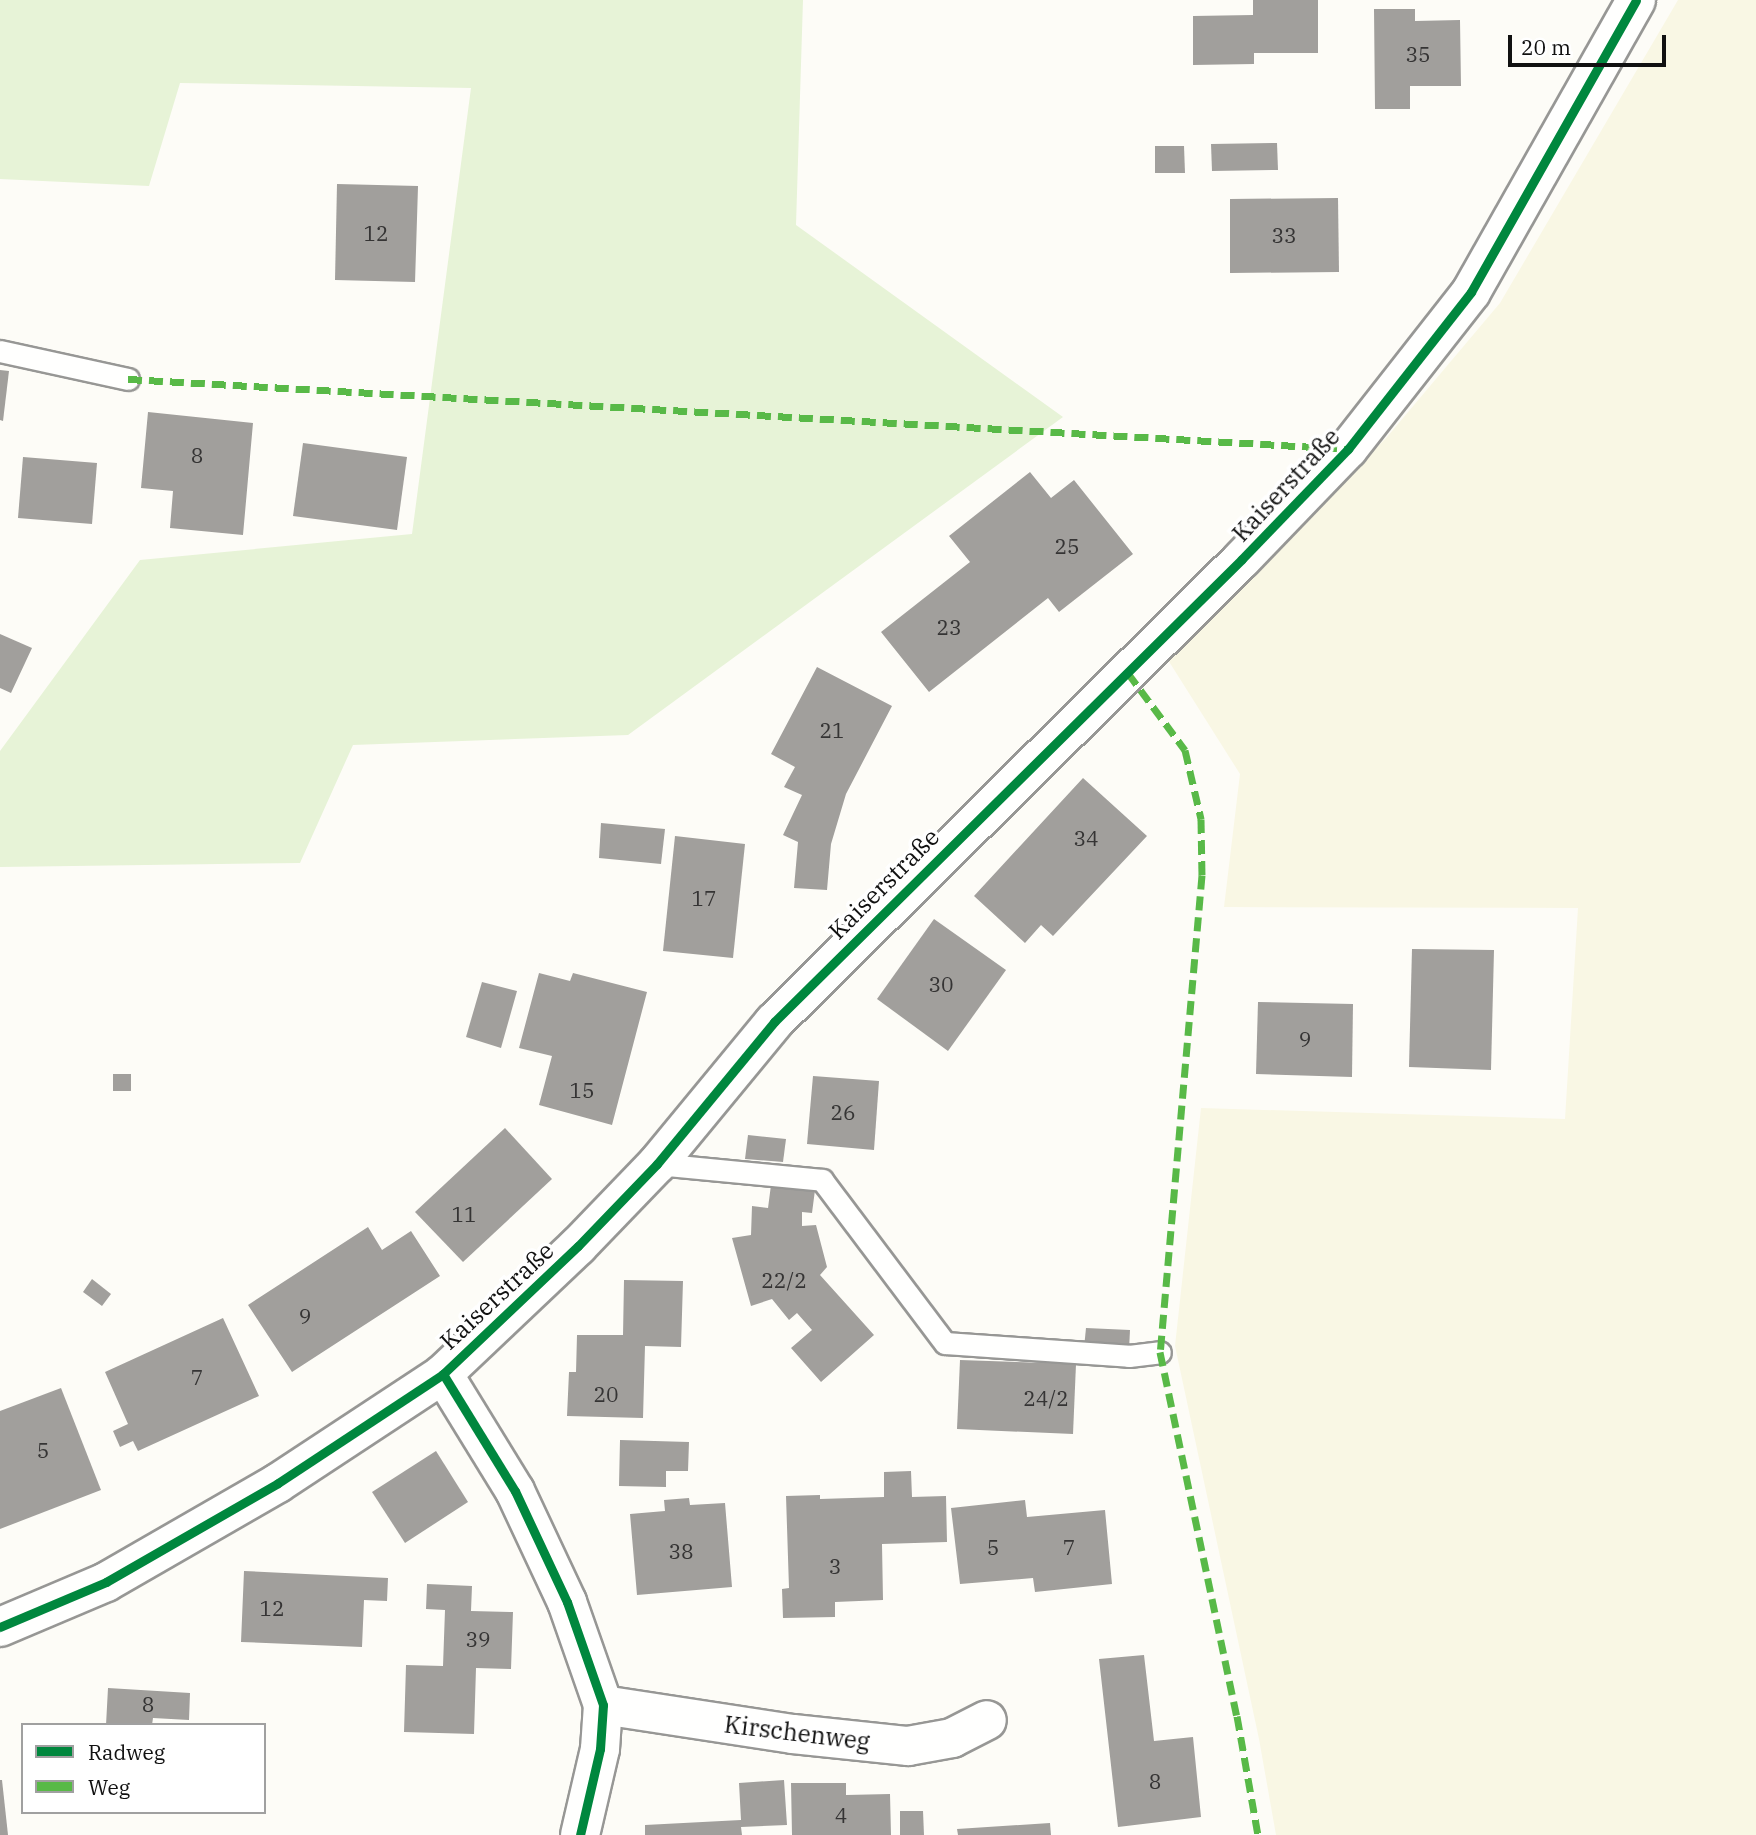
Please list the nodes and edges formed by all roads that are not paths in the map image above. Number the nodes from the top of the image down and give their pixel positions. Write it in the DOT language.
graph roads {
  1 [pos="1636,0"];
  2 [pos="0,351"];
  3 [pos="128,379"];
  4 [pos="657,1164"];
  5 [pos="1160,1352"];
  6 [pos="443,1374"];
  7 [pos="0,1627"];
  8 [pos="603,1705"];
  9 [pos="987,1720"];
  10 [pos="580,1835"];
  1 -- 4 [label="street, Kaiserstraße"];
  2 -- 3 [label="lane"];
  4 -- 5 [label="lane"];
  4 -- 6 [label="street, Kaiserstraße"];
  6 -- 7 [label="street, Kaiserstraße"];
  6 -- 8 [label="street"];
  8 -- 9 [label="street, Kirschenweg"];
  8 -- 10 [label="street"];
}
